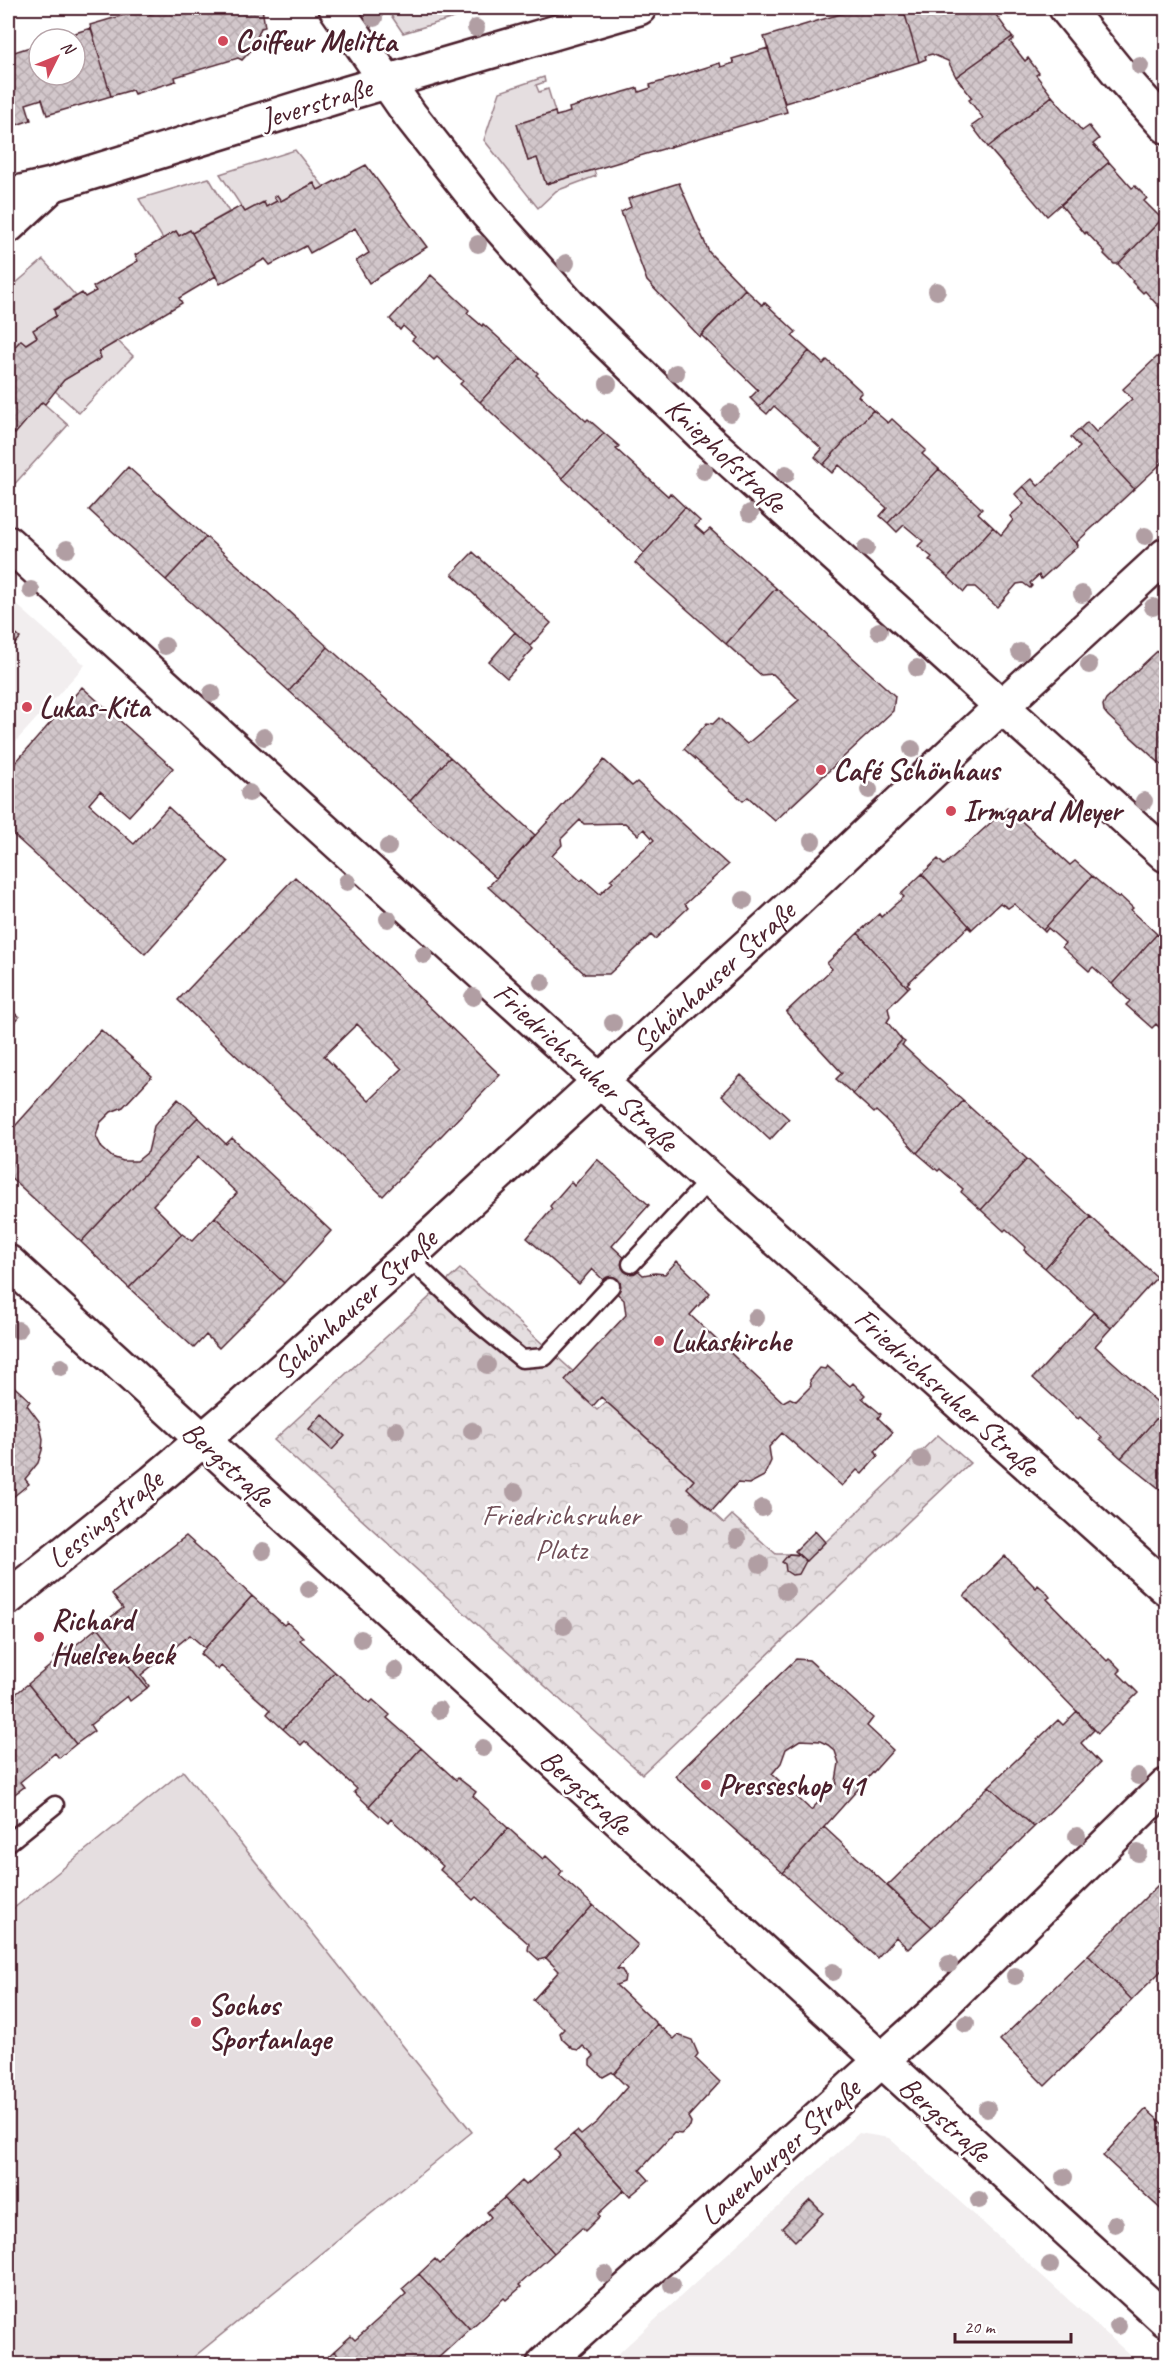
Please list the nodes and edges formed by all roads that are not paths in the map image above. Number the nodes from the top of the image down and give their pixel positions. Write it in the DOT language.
graph roads {
  1 [pos="336,8"];
  2 [pos="639,8"];
  3 [pos="1066,8"];
  4 [pos="387,81"];
  5 [pos="1167,126"];
  6 [pos="51,185"];
  7 [pos="8,195"];
  8 [pos="8,226"];
  9 [pos="8,543"];
  10 [pos="1167,555"];
  11 [pos="1002,706"];
  12 [pos="1167,855"];
  13 [pos="600,1081"];
  14 [pos="710,1179"];
  15 [pos="408,1257"];
  16 [pos="8,1263"];
  17 [pos="631,1264"];
  18 [pos="611,1286"];
  19 [pos="201,1440"];
  20 [pos="1167,1588"];
  21 [pos="8,1598"];
  22 [pos="1167,1786"];
  23 [pos="55,1805"];
  24 [pos="8,1843"];
  25 [pos="881,2061"];
  26 [pos="1167,2320"];
  27 [pos="544,2364"];
  1 -- 4 [label="street, Kniephofstraße"];
  2 -- 4 [label="street, Jeverstraße"];
  3 -- 5 [label="street"];
  4 -- 6 [label="street, Jeverstraße"];
  4 -- 11 [label="street, Kniephofstraße"];
  6 -- 7 [label="street"];
  6 -- 8 [label="street, Jeverstraße"];
  9 -- 13 [label="street, Friedrichsruher Straße"];
  10 -- 11 [label="street, Schönhauser Straße"];
  11 -- 12 [label="street, Kniephofstraße"];
  11 -- 13 [label="street, Schönhauser Straße"];
  13 -- 14 [label="street, Friedrichsruher Straße"];
  13 -- 15 [label="street, Schönhauser Straße"];
  14 -- 17 [label="lane"];
  14 -- 20 [label="street, Friedrichsruher Straße"];
  15 -- 18 [label="lane"];
  15 -- 19 [label="street, Schönhauser Straße"];
  16 -- 19 [label="street, Bergstraße"];
  19 -- 21 [label="street, Lessingstraße"];
  19 -- 25 [label="street, Bergstraße"];
  22 -- 25 [label="street, Lauenburger Straße"];
  23 -- 24 [label="lane"];
  25 -- 26 [label="street, Bergstraße"];
  25 -- 27 [label="street, Lauenburger Straße"];
}
